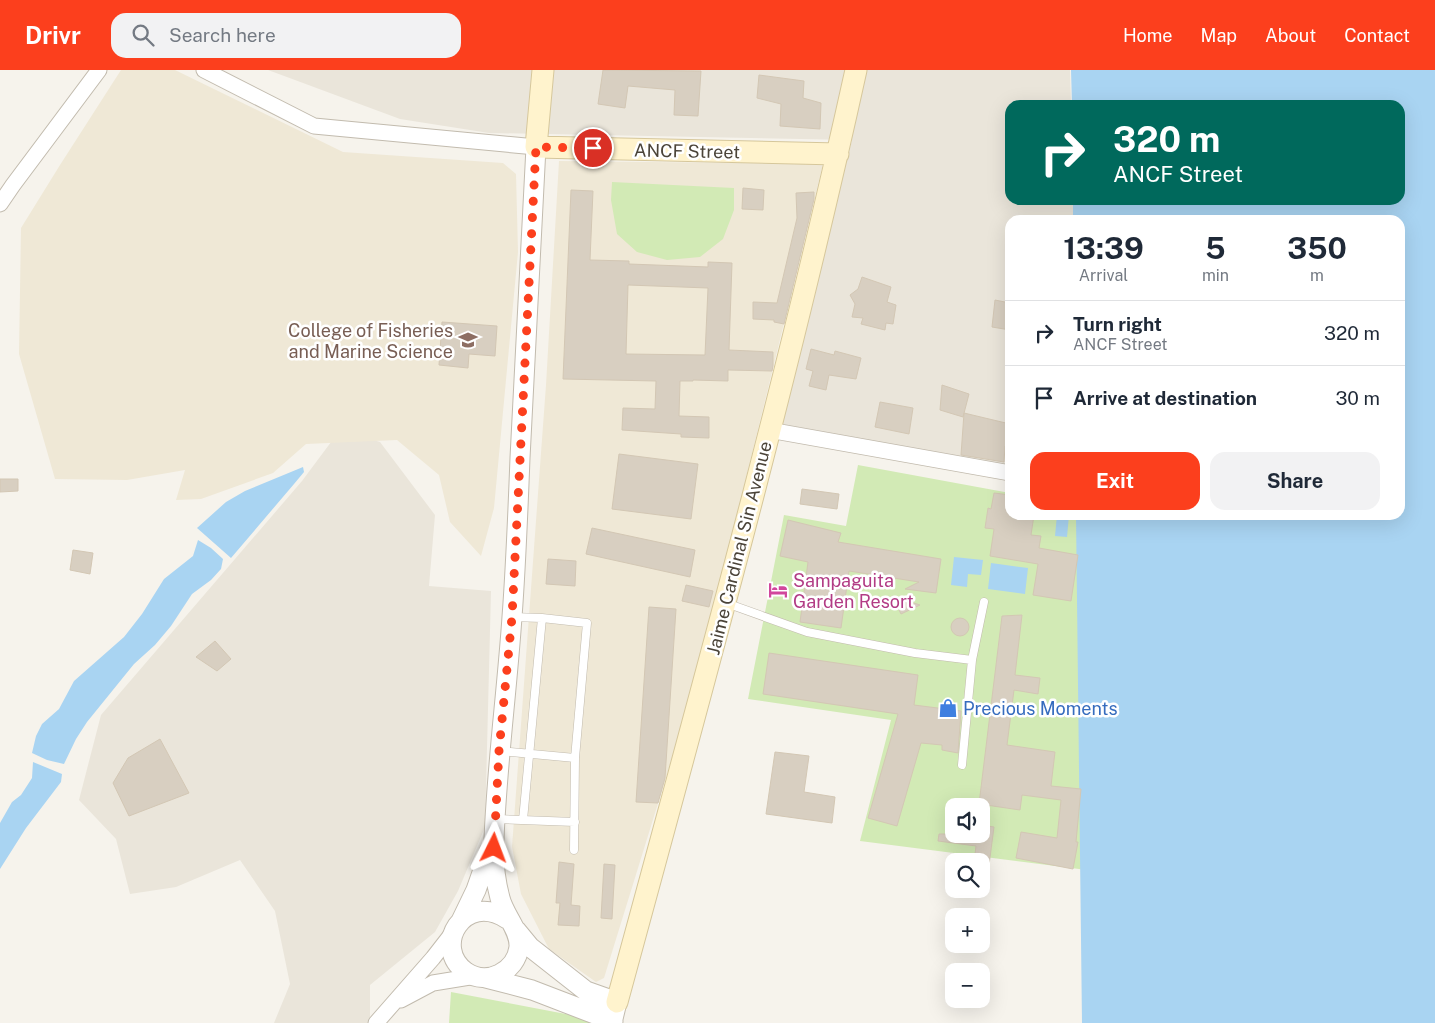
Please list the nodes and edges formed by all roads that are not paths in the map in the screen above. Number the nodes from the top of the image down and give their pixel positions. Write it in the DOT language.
graph roads {
  1 [pos="99,70"];
  2 [pos="204,70"];
  3 [pos="543,70"];
  4 [pos="856,70"];
  5 [pos="536,147"];
  6 [pos="838,154"];
  7 [pos="0,204"];
  8 [pos="770,430"];
  9 [pos="1005,472"];
  10 [pos="984,602"];
  11 [pos="726,603"];
  12 [pos="512,617"];
  13 [pos="542,618"];
  14 [pos="972,660"];
  15 [pos="499,751"];
  16 [pos="531,754"];
  17 [pos="575,758"];
  18 [pos="962,765"];
  19 [pos="523,820"];
  20 [pos="575,822"];
  21 [pos="495,828"];
  22 [pos="574,850"];
  23 [pos="511,923"];
  24 [pos="458,925"];
  25 [pos="481,977"];
  26 [pos="614,1016"];
  27 [pos="378,1020"];
  1 -- 7 [label="street"];
  2 -- 5 [label="street"];
  3 -- 5 [label="main road"];
  4 -- 6 [label="main road, Jaime Cardinal Sin Avenue"];
  5 -- 6 [label="main road, ANCF Street"];
  5 -- 12 [label="street"];
  6 -- 8 [label="main road, Jaime Cardinal Sin Avenue"];
  8 -- 9 [label="street"];
  8 -- 11 [label="main road, Jaime Cardinal Sin Avenue"];
  10 -- 14 [label="lane"];
  11 -- 14 [label="lane"];
  11 -- 26 [label="main road, Jaime Cardinal Sin Avenue"];
  12 -- 13 [label="lane"];
  12 -- 15 [label="street"];
  13 -- 16 [label="lane"];
  13 -- 17 [label="lane"];
  14 -- 18 [label="lane"];
  15 -- 16 [label="lane"];
  15 -- 21 [label="street"];
  16 -- 17 [label="lane"];
  16 -- 19 [label="lane"];
  17 -- 20 [label="lane"];
  19 -- 20 [label="lane"];
  19 -- 21 [label="lane"];
  20 -- 22 [label="lane"];
  21 -- 23 [label="street"];
  21 -- 24 [label="street"];
  23 -- 24 [label="street"];
  23 -- 25 [label="street"];
  23 -- 26 [label="street"];
  24 -- 25 [label="street"];
  24 -- 27 [label="street"];
  25 -- 26 [label="street"];
  25 -- 27 [label="street"];
}
